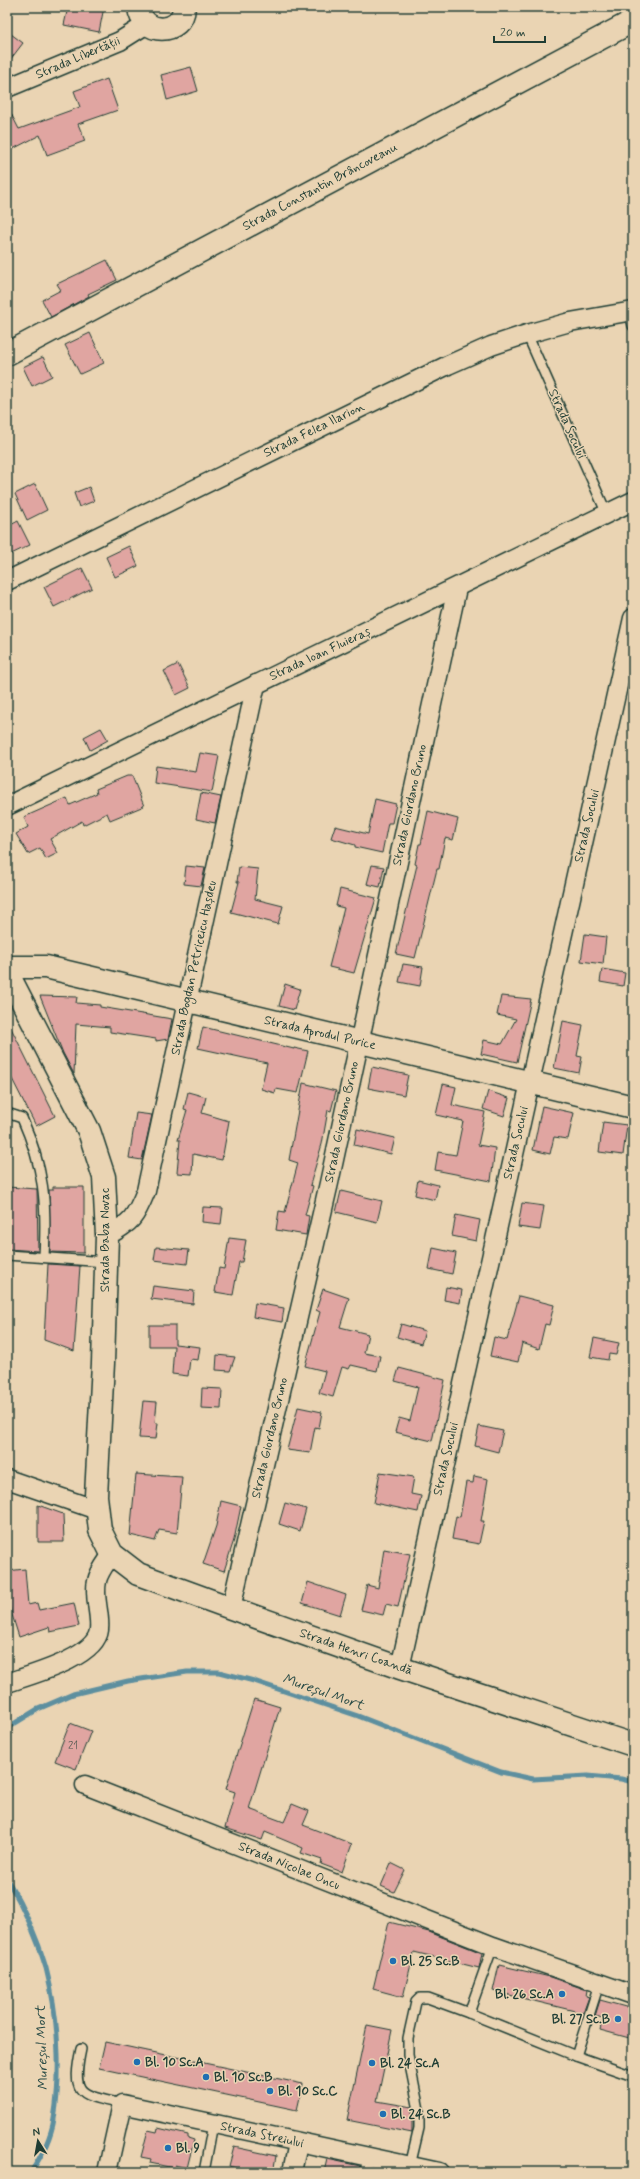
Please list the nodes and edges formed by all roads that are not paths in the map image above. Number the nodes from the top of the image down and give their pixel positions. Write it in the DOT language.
graph roads {
  1 [pos="184,7"];
  2 [pos="143,16"];
  3 [pos="633,21"];
  4 [pos="7,88"];
  5 [pos="632,316"];
  6 [pos="527,334"];
  7 [pos="7,354"];
  8 [pos="633,501"];
  9 [pos="607,514"];
  10 [pos="7,580"];
  11 [pos="457,588"];
  12 [pos="633,618"];
  13 [pos="256,684"];
  14 [pos="7,806"];
  15 [pos="7,967"];
  16 [pos="7,972"];
  17 [pos="187,1001"];
  18 [pos="359,1042"];
  19 [pos="530,1082"];
  20 [pos="633,1107"];
  21 [pos="7,1113"];
  22 [pos="107,1236"];
  23 [pos="7,1255"];
  24 [pos="44,1256"];
  25 [pos="106,1262"];
  26 [pos="7,1479"];
  27 [pos="99,1520"];
  28 [pos="112,1554"];
  29 [pos="230,1608"];
  30 [pos="400,1668"];
  31 [pos="7,1683"];
  32 [pos="633,1745"];
  33 [pos="85,1785"];
  34 [pos="493,1946"];
  35 [pos="599,1984"];
  36 [pos="633,1994"];
  37 [pos="469,2013"];
  38 [pos="81,2049"];
  39 [pos="576,2056"];
  40 [pos="633,2076"];
  41 [pos="122,2104"];
  42 [pos="213,2124"];
  43 [pos="298,2143"];
  44 [pos="367,2165"];
  45 [pos="410,2166"];
  46 [pos="107,2172"];
  47 [pos="204,2172"];
  48 [pos="292,2172"];
  49 [pos="439,2172"];
  1 -- 2 [label="street"];
  2 -- 4 [label="street, Strada Libertății"];
  3 -- 7 [label="street, Strada Constantin Brâncoveanu"];
  5 -- 6 [label="street, Strada Felea Ilarion"];
  6 -- 9 [label="lane, Strada Socului"];
  6 -- 10 [label="street, Strada Felea Ilarion"];
  8 -- 9 [label="street, Strada Ioan Fluieraș"];
  9 -- 11 [label="street, Strada Ioan Fluieraș"];
  11 -- 13 [label="street, Strada Ioan Fluieraș"];
  11 -- 18 [label="street, Strada Giordano Bruno"];
  12 -- 19 [label="street, Strada Socului"];
  13 -- 14 [label="street, Strada Ioan Fluieraș"];
  13 -- 17 [label="street, Strada Bogdan Petriceicu Hașdeu"];
  15 -- 17 [label="street, Strada Aprodul Purice"];
  16 -- 22 [label="street, Strada Baba Novac"];
  17 -- 18 [label="street, Strada Aprodul Purice"];
  17 -- 22 [label="street, Strada Bogdan Petriceicu Hașdeu"];
  18 -- 19 [label="street, Strada Aprodul Purice"];
  18 -- 29 [label="street, Strada Giordano Bruno"];
  19 -- 20 [label="street, Strada Aprodul Purice"];
  19 -- 30 [label="street, Strada Socului"];
  21 -- 24 [label="lane"];
  22 -- 25 [label="street, Strada Baba Novac"];
  23 -- 24 [label="lane"];
  24 -- 25 [label="lane"];
  25 -- 27 [label="street, Strada Baba Novac"];
  26 -- 27 [label="street"];
  27 -- 28 [label="street, Strada Henri Coandă"];
  28 -- 29 [label="street, Strada Henri Coandă"];
  28 -- 31 [label="street"];
  29 -- 30 [label="street, Strada Henri Coandă"];
  30 -- 32 [label="street, Strada Henri Coandă"];
  33 -- 34 [label="street, Strada Nicolae Oncu"];
  34 -- 35 [label="street, Strada Nicolae Oncu"];
  34 -- 37 [label="lane"];
  35 -- 36 [label="street, Strada Nicolae Oncu"];
  35 -- 39 [label="lane"];
  37 -- 39 [label="lane"];
  37 -- 45 [label="lane"];
  38 -- 41 [label="lane, Strada Streiului"];
  39 -- 40 [label="lane"];
  41 -- 42 [label="street, Strada Streiului"];
  41 -- 46 [label="street"];
  42 -- 43 [label="street, Strada Streiului"];
  42 -- 47 [label="lane"];
  43 -- 44 [label="street, Strada Streiului"];
  43 -- 48 [label="street"];
  44 -- 45 [label="street, Strada Streiului"];
  45 -- 49 [label="street, Strada Streiului"];
}
